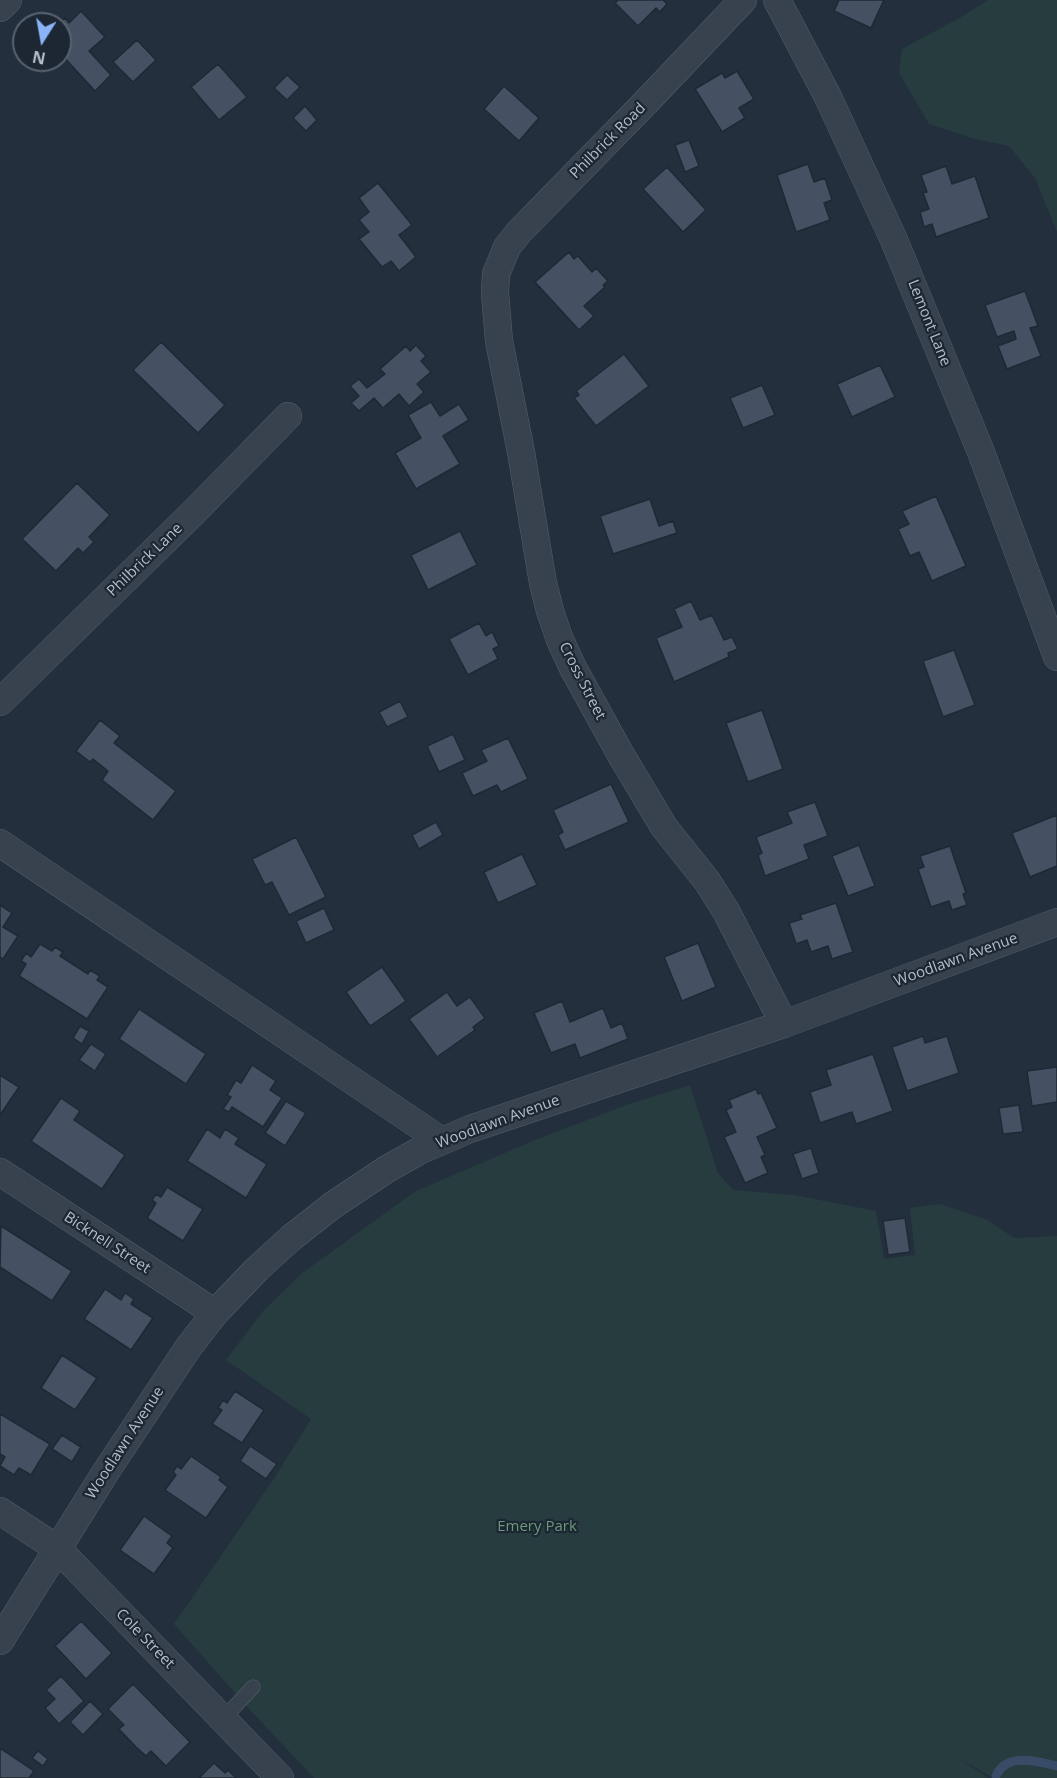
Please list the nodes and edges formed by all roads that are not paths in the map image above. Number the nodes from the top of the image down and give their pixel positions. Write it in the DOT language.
graph roads {
  1 [pos="8,0"];
  2 [pos="743,0"];
  3 [pos="777,0"];
  4 [pos="0,8"];
  5 [pos="495,293"];
  6 [pos="288,416"];
  7 [pos="1057,657"];
  8 [pos="0,702"];
  9 [pos="0,843"];
  10 [pos="1057,922"];
  11 [pos="784,1024"];
  12 [pos="442,1141"];
  13 [pos="0,1172"];
  14 [pos="215,1313"];
  15 [pos="0,1511"];
  16 [pos="58,1549"];
  17 [pos="0,1641"];
  18 [pos="253,1688"];
  19 [pos="222,1719"];
  20 [pos="280,1778"];
  1 -- 4 [label="street"];
  2 -- 5 [label="street, Philbrick Road"];
  3 -- 7 [label="street, Lemont Lane"];
  5 -- 11 [label="street, Cross Street"];
  6 -- 8 [label="street, Philbrick Lane"];
  9 -- 12 [label="street"];
  10 -- 11 [label="street, Woodlawn Avenue"];
  11 -- 12 [label="street, Woodlawn Avenue"];
  12 -- 14 [label="street, Woodlawn Avenue"];
  13 -- 14 [label="street, Bicknell Street"];
  14 -- 16 [label="street, Woodlawn Avenue"];
  15 -- 16 [label="street, Cole Street"];
  16 -- 17 [label="street, Woodlawn Avenue"];
  16 -- 19 [label="street, Cole Street"];
  18 -- 19 [label="lane"];
  19 -- 20 [label="street, Cole Street"];
}
